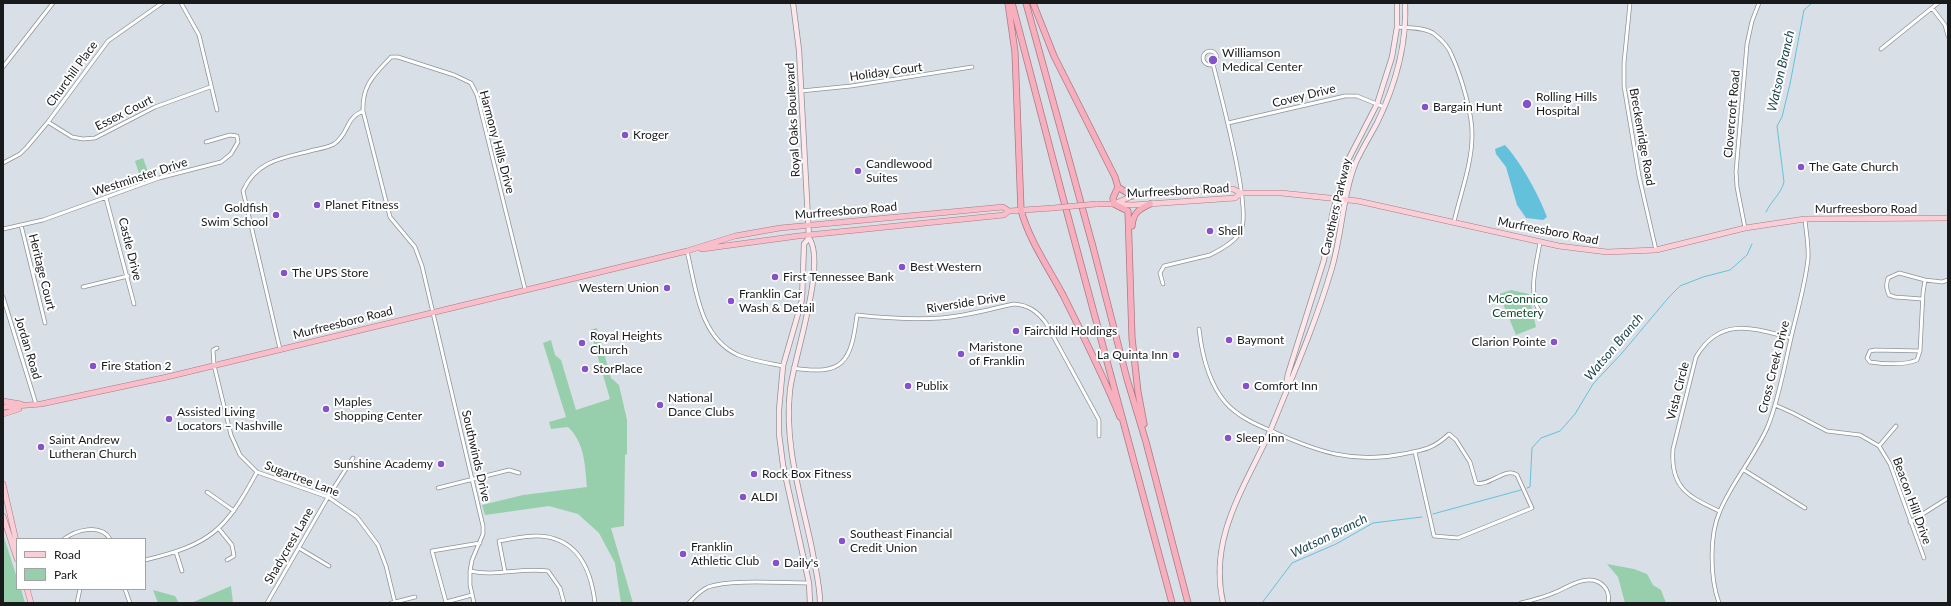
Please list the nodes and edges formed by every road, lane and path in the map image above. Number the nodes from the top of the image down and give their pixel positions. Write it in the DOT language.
graph roads {
  1 [pos="53,3"];
  2 [pos="162,3"];
  3 [pos="181,3"];
  4 [pos="793,3"];
  5 [pos="1008,3"];
  6 [pos="1012,3"];
  7 [pos="1026,3"];
  8 [pos="1033,3"];
  9 [pos="1397,3"];
  10 [pos="1405,3"];
  11 [pos="1630,3"];
  12 [pos="1759,3"];
  13 [pos="1938,3"];
  14 [pos="1932,8"];
  15 [pos="1397,27"];
  16 [pos="1405,27"];
  17 [pos="1948,36"];
  18 [pos="1881,49"];
  19 [pos="391,57"];
  20 [pos="1212,64"];
  21 [pos="972,67"];
  22 [pos="3,68"];
  23 [pos="210,87"];
  24 [pos="801,91"];
  25 [pos="1377,104"];
  26 [pos="1384,106"];
  27 [pos="217,110"];
  28 [pos="363,111"];
  29 [pos="48,122"];
  30 [pos="1228,123"];
  31 [pos="206,142"];
  32 [pos="3,163"];
  33 [pos="1118,187"];
  34 [pos="1241,193"];
  35 [pos="1132,196"];
  36 [pos="1337,197"];
  37 [pos="106,198"];
  38 [pos="1346,198"];
  39 [pos="1114,204"];
  40 [pos="1150,204"];
  41 [pos="1021,210"];
  42 [pos="1009,211"];
  43 [pos="1948,218"];
  44 [pos="1805,219"];
  45 [pos="1454,222"];
  46 [pos="808,224"];
  47 [pos="21,225"];
  48 [pos="1745,228"];
  49 [pos="3,229"];
  50 [pos="1129,234"];
  51 [pos="809,237"];
  52 [pos="1540,242"];
  53 [pos="1656,250"];
  54 [pos="687,251"];
  55 [pos="128,276"];
  56 [pos="1925,280"];
  57 [pos="1948,280"];
  58 [pos="1163,284"];
  59 [pos="83,287"];
  60 [pos="525,289"];
  61 [pos="3,297"];
  62 [pos="1922,298"];
  63 [pos="134,304"];
  64 [pos="431,312"];
  65 [pos="1540,312"];
  66 [pos="46,323"];
  67 [pos="1199,329"];
  68 [pos="1791,338"];
  69 [pos="217,348"];
  70 [pos="280,349"];
  71 [pos="1920,351"];
  72 [pos="214,365"];
  73 [pos="783,366"];
  74 [pos="793,368"];
  75 [pos="1286,392"];
  76 [pos="3,401"];
  77 [pos="36,404"];
  78 [pos="28,405"];
  79 [pos="1775,405"];
  80 [pos="3,407"];
  81 [pos="3,414"];
  82 [pos="1896,426"];
  83 [pos="1270,430"];
  84 [pos="1099,436"];
  85 [pos="1129,441"];
  86 [pos="1146,442"];
  87 [pos="1879,446"];
  88 [pos="1415,452"];
  89 [pos="353,458"];
  90 [pos="1744,470"];
  91 [pos="257,472"];
  92 [pos="519,474"];
  93 [pos="472,480"];
  94 [pos="3,484"];
  95 [pos="438,488"];
  96 [pos="207,492"];
  97 [pos="328,497"];
  98 [pos="1948,498"];
  99 [pos="1805,508"];
  100 [pos="234,511"];
  101 [pos="1719,511"];
  102 [pos="3,516"];
  103 [pos="1910,522"];
  104 [pos="219,529"];
  105 [pos="65,538"];
  106 [pos="109,538"];
  107 [pos="16,541"];
  108 [pos="480,543"];
  109 [pos="299,548"];
  110 [pos="176,552"];
  111 [pos="16,556"];
  112 [pos="1924,558"];
  113 [pos="146,560"];
  114 [pos="227,560"];
  115 [pos="329,566"];
  116 [pos="182,571"];
  117 [pos="470,571"];
  118 [pos="505,572"];
  119 [pos="809,583"];
  120 [pos="80,590"];
  121 [pos="126,590"];
  122 [pos="27,591"];
  123 [pos="472,595"];
  124 [pos="415,597"];
  125 [pos="395,602"];
  126 [pos="31,603"];
  127 [pos="77,603"];
  128 [pos="130,603"];
  129 [pos="267,603"];
  130 [pos="391,603"];
  131 [pos="474,603"];
  132 [pos="564,603"];
  133 [pos="595,603"];
  134 [pos="690,603"];
  135 [pos="810,603"];
  136 [pos="820,603"];
  137 [pos="1172,603"];
  138 [pos="1188,603"];
  139 [pos="1223,603"];
  140 [pos="1521,603"];
  141 [pos="1608,603"];
  142 [pos="1719,603"];
  1 -- 22 [label="street"];
  2 -- 29 [label="street, Churchill Place"];
  3 -- 23 [label="street"];
  4 -- 24 [label="main road, Royal Oaks Boulevard"];
  5 -- 41 [label="highway"];
  6 -- 85 [label="highway"];
  7 -- 86 [label="highway"];
  8 -- 33 [label="highway"];
  9 -- 15 [label="main road, Carothers Parkway"];
  10 -- 16 [label="main road, Carothers Parkway"];
  11 -- 53 [label="street, Breckenridge Road"];
  12 -- 48 [label="street, Clovercroft Road"];
  13 -- 14 [label="street"];
  14 -- 17 [label="street"];
  14 -- 18 [label="street"];
  15 -- 16 [label="street"];
  15 -- 25 [label="main road, Carothers Parkway"];
  16 -- 26 [label="main road, Carothers Parkway"];
  16 -- 45 [label="street"];
  19 -- 28 [label="street, Southwinds Drive"];
  19 -- 60 [label="street, Harmony Hills Drive"];
  20 -- 20 [label="street"];
  20 -- 30 [label="street"];
  21 -- 24 [label="street, Holiday Court"];
  23 -- 27 [label="street"];
  23 -- 29 [label="street, Essex Court"];
  24 -- 46 [label="main road, Royal Oaks Boulevard"];
  25 -- 26 [label="street, Covey Drive"];
  25 -- 30 [label="street, Covey Drive"];
  25 -- 36 [label="main road, Carothers Parkway"];
  26 -- 38 [label="main road, Carothers Parkway"];
  28 -- 64 [label="street, Southwinds Drive"];
  28 -- 70 [label="street"];
  29 -- 32 [label="street, Churchill Place"];
  30 -- 34 [label="street"];
  31 -- 37 [label="street, Westminster Drive"];
  33 -- 35 [label="highway"];
  33 -- 39 [label="highway"];
  34 -- 35 [label="main road, Murfreesboro Road"];
  34 -- 36 [label="main road, Murfreesboro Road"];
  34 -- 40 [label="main road, Murfreesboro Road"];
  34 -- 58 [label="street"];
  35 -- 39 [label="main road, Murfreesboro Road"];
  36 -- 38 [label="main road, Murfreesboro Road"];
  36 -- 75 [label="main road, Carothers Parkway"];
  37 -- 47 [label="street, Westminster Drive"];
  37 -- 55 [label="street, Castle Drive"];
  38 -- 45 [label="main road, Murfreesboro Road"];
  38 -- 75 [label="main road, Carothers Parkway"];
  39 -- 40 [label="main road, Murfreesboro Road"];
  39 -- 41 [label="highway, Murfreesboro Road, bridge"];
  39 -- 50 [label="highway"];
  40 -- 50 [label="highway"];
  41 -- 42 [label="highway, Murfreesboro Road"];
  41 -- 85 [label="highway"];
  42 -- 46 [label="highway, Murfreesboro Road"];
  42 -- 51 [label="highway, Murfreesboro Road"];
  43 -- 44 [label="main road, Murfreesboro Road"];
  44 -- 48 [label="main road, Murfreesboro Road"];
  44 -- 68 [label="street, Cross Creek Drive"];
  45 -- 52 [label="main road, Murfreesboro Road"];
  46 -- 51 [label="main road, Royal Oaks Boulevard"];
  46 -- 54 [label="highway, Murfreesboro Road"];
  47 -- 49 [label="street, Westminster Drive"];
  47 -- 66 [label="street, Heritage Court"];
  48 -- 53 [label="main road, Murfreesboro Road"];
  50 -- 86 [label="highway"];
  51 -- 54 [label="highway, Murfreesboro Road"];
  51 -- 73 [label="main road"];
  51 -- 74 [label="main road"];
  52 -- 53 [label="main road, Murfreesboro Road"];
  52 -- 65 [label="street"];
  54 -- 60 [label="highway, Murfreesboro Road"];
  54 -- 73 [label="street"];
  55 -- 59 [label="street"];
  55 -- 63 [label="street, Castle Drive"];
  56 -- 57 [label="street"];
  56 -- 62 [label="street"];
  56 -- 62 [label="street"];
  60 -- 64 [label="highway, Murfreesboro Road"];
  61 -- 77 [label="street, Jordan Road"];
  62 -- 71 [label="street"];
  64 -- 70 [label="highway, Murfreesboro Road"];
  64 -- 93 [label="street, Southwinds Drive"];
  67 -- 83 [label="street"];
  68 -- 79 [label="street, Cross Creek Drive"];
  68 -- 101 [label="street, Vista Circle"];
  69 -- 72 [label="street"];
  70 -- 72 [label="highway, Murfreesboro Road"];
  71 -- 71 [label="street"];
  72 -- 77 [label="highway, Murfreesboro Road"];
  72 -- 91 [label="street, Sugartree Lane"];
  73 -- 74 [label="main road"];
  73 -- 119 [label="main road"];
  74 -- 84 [label="street, Riverside Drive"];
  74 -- 136 [label="main road"];
  75 -- 83 [label="main road, Carothers Parkway"];
  76 -- 78 [label="highway"];
  77 -- 78 [label="highway, Murfreesboro Road"];
  77 -- 81 [label="highway"];
  78 -- 80 [label="highway, Murfreesboro Road"];
  79 -- 87 [label="street, Beacon Hill Drive"];
  79 -- 90 [label="street, Cross Creek Drive"];
  82 -- 87 [label="street"];
  83 -- 88 [label="street"];
  83 -- 139 [label="main road, Carothers Parkway"];
  85 -- 137 [label="highway"];
  86 -- 138 [label="highway"];
  87 -- 103 [label="street, Beacon Hill Drive"];
  88 -- 88 [label="street"];
  89 -- 97 [label="street, Shadycrest Lane"];
  90 -- 99 [label="street"];
  90 -- 101 [label="street, Cross Creek Drive"];
  91 -- 97 [label="street, Sugartree Lane"];
  91 -- 100 [label="street"];
  92 -- 93 [label="street"];
  93 -- 95 [label="street"];
  93 -- 108 [label="street, Southwinds Drive"];
  94 -- 107 [label="main road"];
  96 -- 100 [label="street"];
  97 -- 109 [label="street, Shadycrest Lane"];
  97 -- 125 [label="street, Sugartree Lane"];
  98 -- 103 [label="street"];
  100 -- 104 [label="street"];
  101 -- 142 [label="street, Cross Creek Drive"];
  102 -- 111 [label="main road"];
  103 -- 112 [label="street, Beacon Hill Drive"];
  104 -- 110 [label="street"];
  104 -- 114 [label="street"];
  105 -- 106 [label="street"];
  108 -- 117 [label="street, Southwinds Drive"];
  108 -- 123 [label="street"];
  109 -- 115 [label="street"];
  109 -- 129 [label="street, Shadycrest Lane"];
  110 -- 113 [label="street"];
  110 -- 116 [label="street"];
  117 -- 118 [label="street"];
  117 -- 123 [label="street, Southwinds Drive"];
  118 -- 132 [label="street"];
  118 -- 133 [label="street"];
  119 -- 134 [label="street"];
  119 -- 135 [label="main road"];
  120 -- 127 [label="street"];
  121 -- 128 [label="street"];
  122 -- 126 [label="main road"];
  123 -- 131 [label="street, Southwinds Drive"];
  124 -- 125 [label="street"];
  125 -- 130 [label="street"];
  140 -- 141 [label="street"];
}
